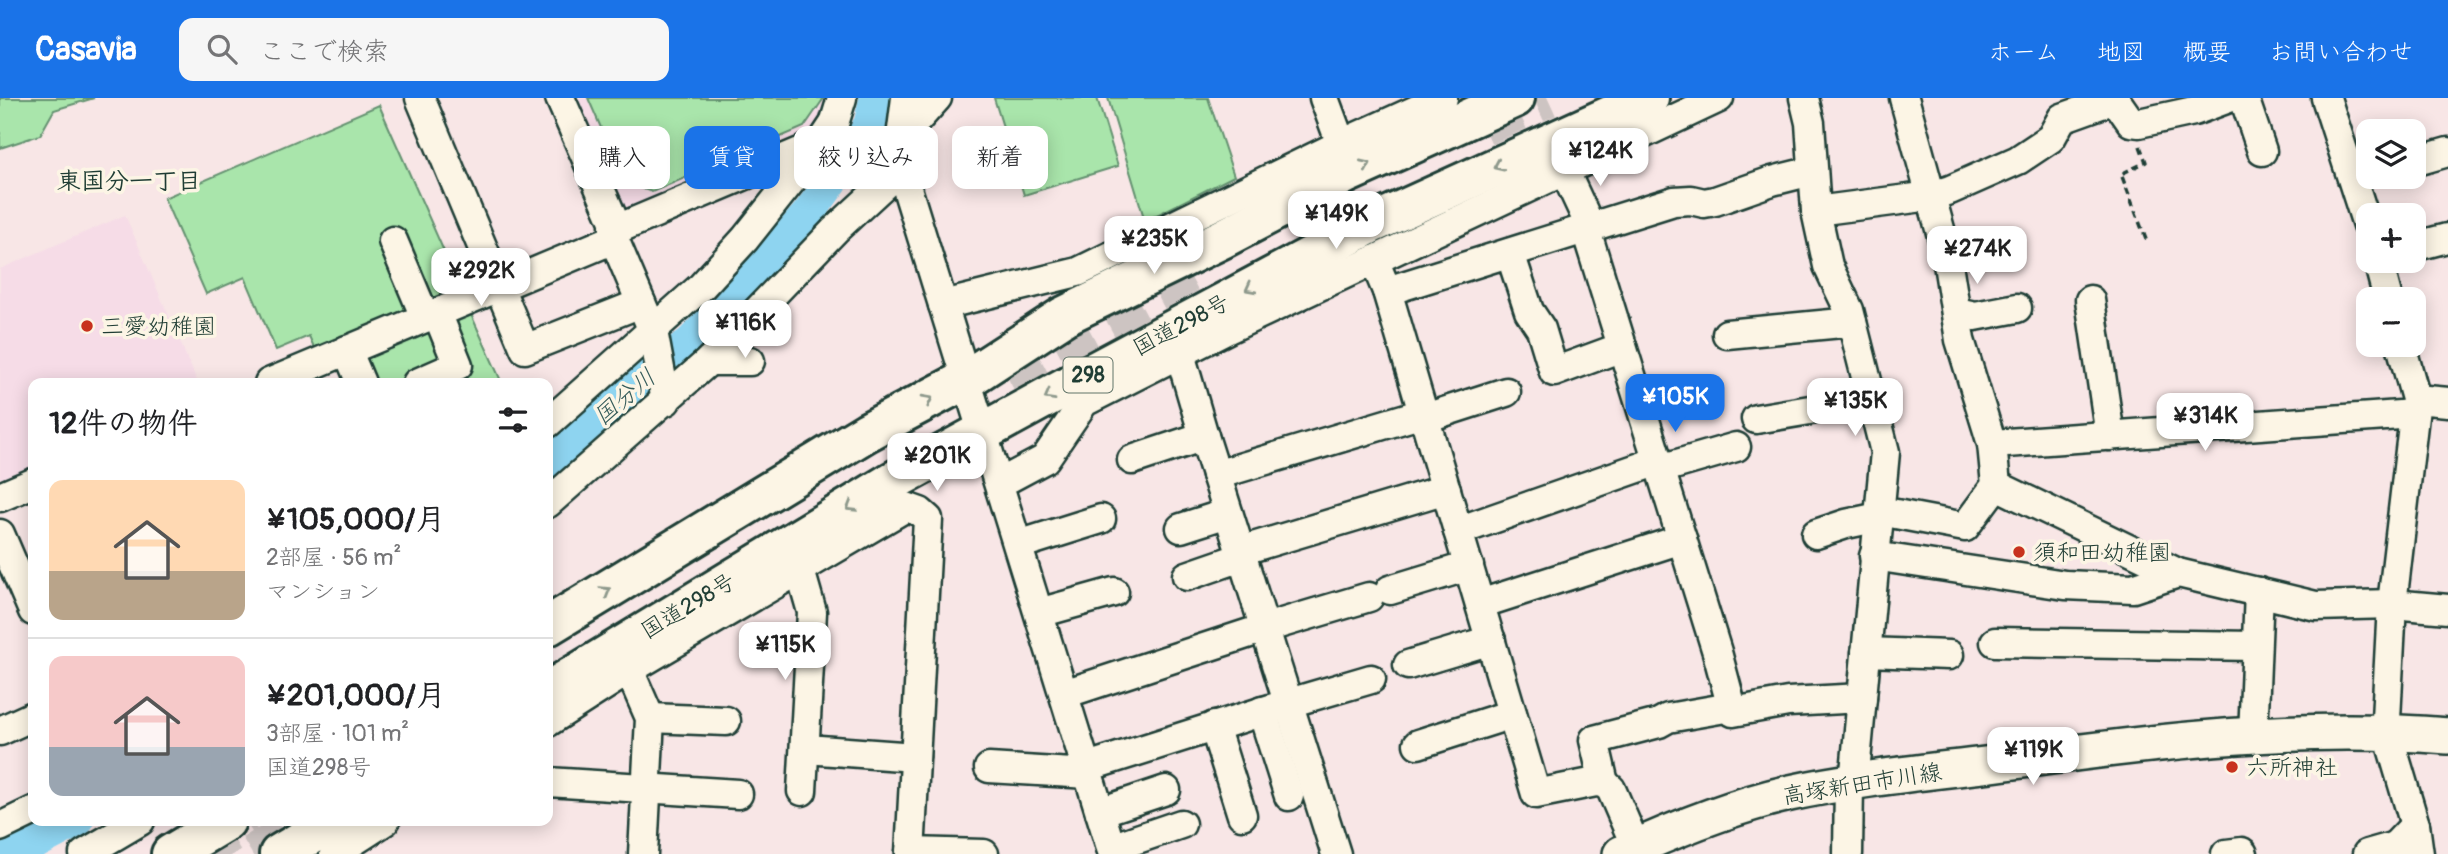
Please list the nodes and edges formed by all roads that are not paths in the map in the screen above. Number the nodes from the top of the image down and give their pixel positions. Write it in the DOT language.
graph roads {
  1 [pos="420,98"];
  2 [pos="560,98"];
  3 [pos="842,98"];
  4 [pos="906,98"];
  5 [pos="937,98"];
  6 [pos="1324,98"];
  7 [pos="1443,98"];
  8 [pos="1515,98"];
  9 [pos="1649,98"];
  10 [pos="1719,98"];
  11 [pos="1804,98"];
  12 [pos="2230,98"];
  13 [pos="2244,98"];
  14 [pos="2326,98"];
  15 [pos="1907,99"];
  16 [pos="2059,108"];
  17 [pos="833,126"];
  18 [pos="902,126"];
  19 [pos="912,126"];
  20 [pos="1341,144"];
  21 [pos="2262,151"];
  22 [pos="794,154"];
  23 [pos="2447,154"];
  24 [pos="2426,159"];
  25 [pos="2356,168"];
  26 [pos="1564,170"];
  27 [pos="1812,171"];
  28 [pos="794,177"];
  29 [pos="879,189"];
  30 [pos="907,189"];
  31 [pos="1931,196"];
  32 [pos="1816,211"];
  33 [pos="1589,229"];
  34 [pos="615,234"];
  35 [pos="1150,237"];
  36 [pos="2447,237"];
  37 [pos="393,241"];
  38 [pos="2426,243"];
  39 [pos="1510,253"];
  40 [pos="1374,260"];
  41 [pos="499,287"];
  42 [pos="1117,290"];
  43 [pos="1387,290"];
  44 [pos="2090,300"];
  45 [pos="641,303"];
  46 [pos="943,305"];
  47 [pos="2017,308"];
  48 [pos="1957,312"];
  49 [pos="431,315"];
  50 [pos="1216,321"];
  51 [pos="1852,322"];
  52 [pos="1727,334"];
  53 [pos="654,336"];
  54 [pos="1622,347"];
  55 [pos="347,350"];
  56 [pos="1180,354"];
  57 [pos="2404,357"];
  58 [pos="709,361"];
  59 [pos="750,361"];
  60 [pos="280,378"];
  61 [pos="359,378"];
  62 [pos="428,378"];
  63 [pos="967,379"];
  64 [pos="1506,392"];
  65 [pos="665,396"];
  66 [pos="1870,400"];
  67 [pos="2448,402"];
  68 [pos="2415,406"];
  69 [pos="1424,415"];
  70 [pos="553,419"];
  71 [pos="1756,419"];
  72 [pos="984,433"];
  73 [pos="1204,436"];
  74 [pos="2110,436"];
  75 [pos="1992,444"];
  76 [pos="1737,447"];
  77 [pos="1132,460"];
  78 [pos="1659,465"];
  79 [pos="1216,475"];
  80 [pos="1000,483"];
  81 [pos="28,485"];
  82 [pos="1996,485"];
  83 [pos="1446,489"];
  84 [pos="0,497"];
  85 [pos="553,498"];
  86 [pos="1228,513"];
  87 [pos="1880,514"];
  88 [pos="1101,519"];
  89 [pos="1181,528"];
  90 [pos="1458,531"];
  91 [pos="0,534"];
  92 [pos="1816,534"];
  93 [pos="1682,539"];
  94 [pos="1018,545"];
  95 [pos="1241,554"];
  96 [pos="1874,556"];
  97 [pos="1469,566"];
  98 [pos="800,570"];
  99 [pos="2178,573"];
  100 [pos="1186,576"];
  101 [pos="1114,592"];
  102 [pos="2259,592"];
  103 [pos="28,599"];
  104 [pos="1480,604"];
  105 [pos="2392,604"];
  106 [pos="2448,609"];
  107 [pos="1040,613"];
  108 [pos="553,623"];
  109 [pos="1265,628"];
  110 [pos="1491,640"];
  111 [pos="1995,642"];
  112 [pos="2256,646"];
  113 [pos="1866,652"];
  114 [pos="1949,654"];
  115 [pos="1408,665"];
  116 [pos="629,670"];
  117 [pos="1371,679"];
  118 [pos="553,688"];
  119 [pos="1064,694"];
  120 [pos="1862,698"];
  121 [pos="1275,707"];
  122 [pos="1731,707"];
  123 [pos="1512,713"];
  124 [pos="28,718"];
  125 [pos="650,718"];
  126 [pos="553,719"];
  127 [pos="726,721"];
  128 [pos="1214,726"];
  129 [pos="0,731"];
  130 [pos="2387,731"];
  131 [pos="2253,736"];
  132 [pos="2448,736"];
  133 [pos="1418,744"];
  134 [pos="806,749"];
  135 [pos="915,757"];
  136 [pos="989,768"];
  137 [pos="1088,770"];
  138 [pos="553,782"];
  139 [pos="1604,783"];
  140 [pos="1852,783"];
  141 [pos="646,789"];
  142 [pos="1166,790"];
  143 [pos="802,791"];
  144 [pos="738,794"];
  145 [pos="1289,796"];
  146 [pos="1100,812"];
  147 [pos="28,814"];
  148 [pos="1242,815"];
  149 [pos="1181,824"];
  150 [pos="128,826"];
  151 [pos="218,826"];
  152 [pos="326,826"];
  153 [pos="377,826"];
  154 [pos="0,828"];
  155 [pos="101,837"];
  156 [pos="1628,850"];
  157 [pos="1112,851"];
  158 [pos="2403,851"];
  159 [pos="910,853"];
  160 [pos="171,854"];
  161 [pos="279,854"];
  162 [pos="334,854"];
  163 [pos="643,854"];
  164 [pos="984,854"];
  165 [pos="1336,854"];
  166 [pos="1848,854"];
  167 [pos="2226,854"];
  168 [pos="2243,854"];
  169 [pos="2367,854"];
  1 -- 41 [label="street"];
  2 -- 34 [label="street"];
  3 -- 17 [label="street"];
  4 -- 18 [label="street"];
  5 -- 19 [label="street"];
  6 -- 20 [label="street"];
  7 -- 20 [label="street"];
  42 -- 8 [label="highway, one-way"];
  9 -- 50 [label="highway, 国道298号 / 298, one-way"];
  10 -- 26 [label="street"];
  11 -- 27 [label="street"];
  12 -- 16 [label="street"];
  13 -- 21 [label="street"];
  14 -- 25 [label="street"];
  15 -- 31 [label="street"];
  16 -- 31 [label="street"];
  20 -- 35 [label="street"];
  22 -- 34 [label="street"];
  23 -- 24 [label="street"];
  26 -- 33 [label="street"];
  26 -- 40 [label="street"];
  27 -- 32 [label="street"];
  27 -- 33 [label="street"];
  28 -- 53 [label="street"];
  29 -- 58 [label="street"];
  30 -- 46 [label="street"];
  31 -- 32 [label="street"];
  31 -- 48 [label="street"];
  32 -- 51 [label="street"];
  33 -- 39 [label="street"];
  33 -- 54 [label="street"];
  34 -- 41 [label="street"];
  34 -- 45 [label="street"];
  35 -- 42 [label="street"];
  35 -- 46 [label="street"];
  36 -- 38 [label="street"];
  37 -- 49 [label="street"];
  39 -- 43 [label="street"];
  39 -- 54 [label="street"];
  40 -- 43 [label="street"];
  40 -- 50 [label="street"];
  41 -- 45 [label="street"];
  41 -- 49 [label="street"];
  42 -- 63 [label="highway"];
  43 -- 69 [label="street"];
  44 -- 74 [label="street"];
  45 -- 53 [label="street"];
  46 -- 63 [label="street"];
  47 -- 48 [label="street"];
  48 -- 75 [label="street"];
  49 -- 55 [label="street"];
  49 -- 62 [label="street"];
  50 -- 56 [label="street"];
  50 -- 72 [label="highway, 国道298号 / 298, one-way"];
  51 -- 52 [label="street"];
  51 -- 66 [label="street"];
  53 -- 65 [label="street"];
  53 -- 70 [label="street"];
  54 -- 78 [label="street"];
  55 -- 60 [label="street"];
  55 -- 61 [label="street"];
  56 -- 73 [label="street"];
  56 -- 80 [label="street"];
  57 -- 68 [label="street"];
  58 -- 59 [label="street"];
  58 -- 65 [label="street"];
  63 -- 72 [label="street"];
  108 -- 63 [label="highway, one-way"];
  64 -- 69 [label="street"];
  65 -- 85 [label="street"];
  66 -- 71 [label="street"];
  66 -- 87 [label="street"];
  67 -- 68 [label="street"];
  68 -- 74 [label="street"];
  68 -- 105 [label="street"];
  69 -- 79 [label="street"];
  69 -- 83 [label="street"];
  72 -- 80 [label="street"];
  72 -- 118 [label="highway, 国道298号 / 298, one-way"];
  73 -- 77 [label="street"];
  73 -- 79 [label="street"];
  74 -- 75 [label="street"];
  75 -- 82 [label="street"];
  76 -- 78 [label="street"];
  78 -- 90 [label="street"];
  78 -- 93 [label="street"];
  79 -- 86 [label="street"];
  80 -- 94 [label="street"];
  81 -- 84 [label="street"];
  82 -- 87 [label="street"];
  82 -- 99 [label="street"];
  83 -- 90 [label="street"];
  83 -- 95 [label="street"];
  86 -- 89 [label="street"];
  86 -- 95 [label="street"];
  87 -- 92 [label="street"];
  87 -- 96 [label="street"];
  88 -- 94 [label="street"];
  90 -- 97 [label="street"];
  91 -- 103 [label="street"];
  93 -- 104 [label="street"];
  93 -- 122 [label="street"];
  94 -- 107 [label="street"];
  95 -- 100 [label="street"];
  95 -- 109 [label="street"];
  96 -- 99 [label="street"];
  96 -- 113 [label="street"];
  97 -- 104 [label="street"];
  97 -- 109 [label="street"];
  98 -- 116 [label="street"];
  98 -- 134 [label="street"];
  98 -- 135 [label="street"];
  99 -- 102 [label="street"];
  101 -- 107 [label="street"];
  102 -- 105 [label="street"];
  102 -- 112 [label="street"];
  104 -- 110 [label="street"];
  105 -- 106 [label="street"];
  105 -- 130 [label="street"];
  107 -- 119 [label="street"];
  109 -- 119 [label="street"];
  109 -- 121 [label="street"];
  110 -- 115 [label="street"];
  110 -- 123 [label="street"];
  111 -- 112 [label="street"];
  112 -- 131 [label="street"];
  113 -- 114 [label="street"];
  113 -- 120 [label="street"];
  116 -- 125 [label="street"];
  116 -- 126 [label="street"];
  117 -- 121 [label="street"];
  119 -- 137 [label="street"];
  120 -- 122 [label="street"];
  120 -- 140 [label="street"];
  121 -- 128 [label="street"];
  121 -- 145 [label="street"];
  121 -- 165 [label="street"];
  122 -- 139 [label="street"];
  123 -- 133 [label="street"];
  123 -- 139 [label="street"];
  124 -- 129 [label="street"];
  125 -- 127 [label="street"];
  125 -- 141 [label="street"];
  128 -- 137 [label="street"];
  128 -- 148 [label="street"];
  130 -- 131 [label="main road, 高塚新田市川線"];
  130 -- 132 [label="main road, 高塚新田市川線"];
  130 -- 158 [label="street"];
  131 -- 140 [label="main road, 高塚新田市川線"];
  134 -- 135 [label="street"];
  134 -- 143 [label="street"];
  135 -- 159 [label="street"];
  136 -- 137 [label="street"];
  137 -- 146 [label="street"];
  138 -- 141 [label="street"];
  139 -- 156 [label="street"];
  140 -- 156 [label="main road, 高塚新田市川線"];
  140 -- 166 [label="street"];
  141 -- 144 [label="street"];
  141 -- 163 [label="street"];
  142 -- 146 [label="street"];
  146 -- 157 [label="street"];
  147 -- 154 [label="street"];
  149 -- 157 [label="street"];
  150 -- 155 [label="street"];
  151 -- 160 [label="highway"];
  152 -- 161 [label="highway"];
  153 -- 162 [label="street"];
  158 -- 169 [label="street"];
  159 -- 164 [label="street"];
  167 -- 168 [label="street"];
}
